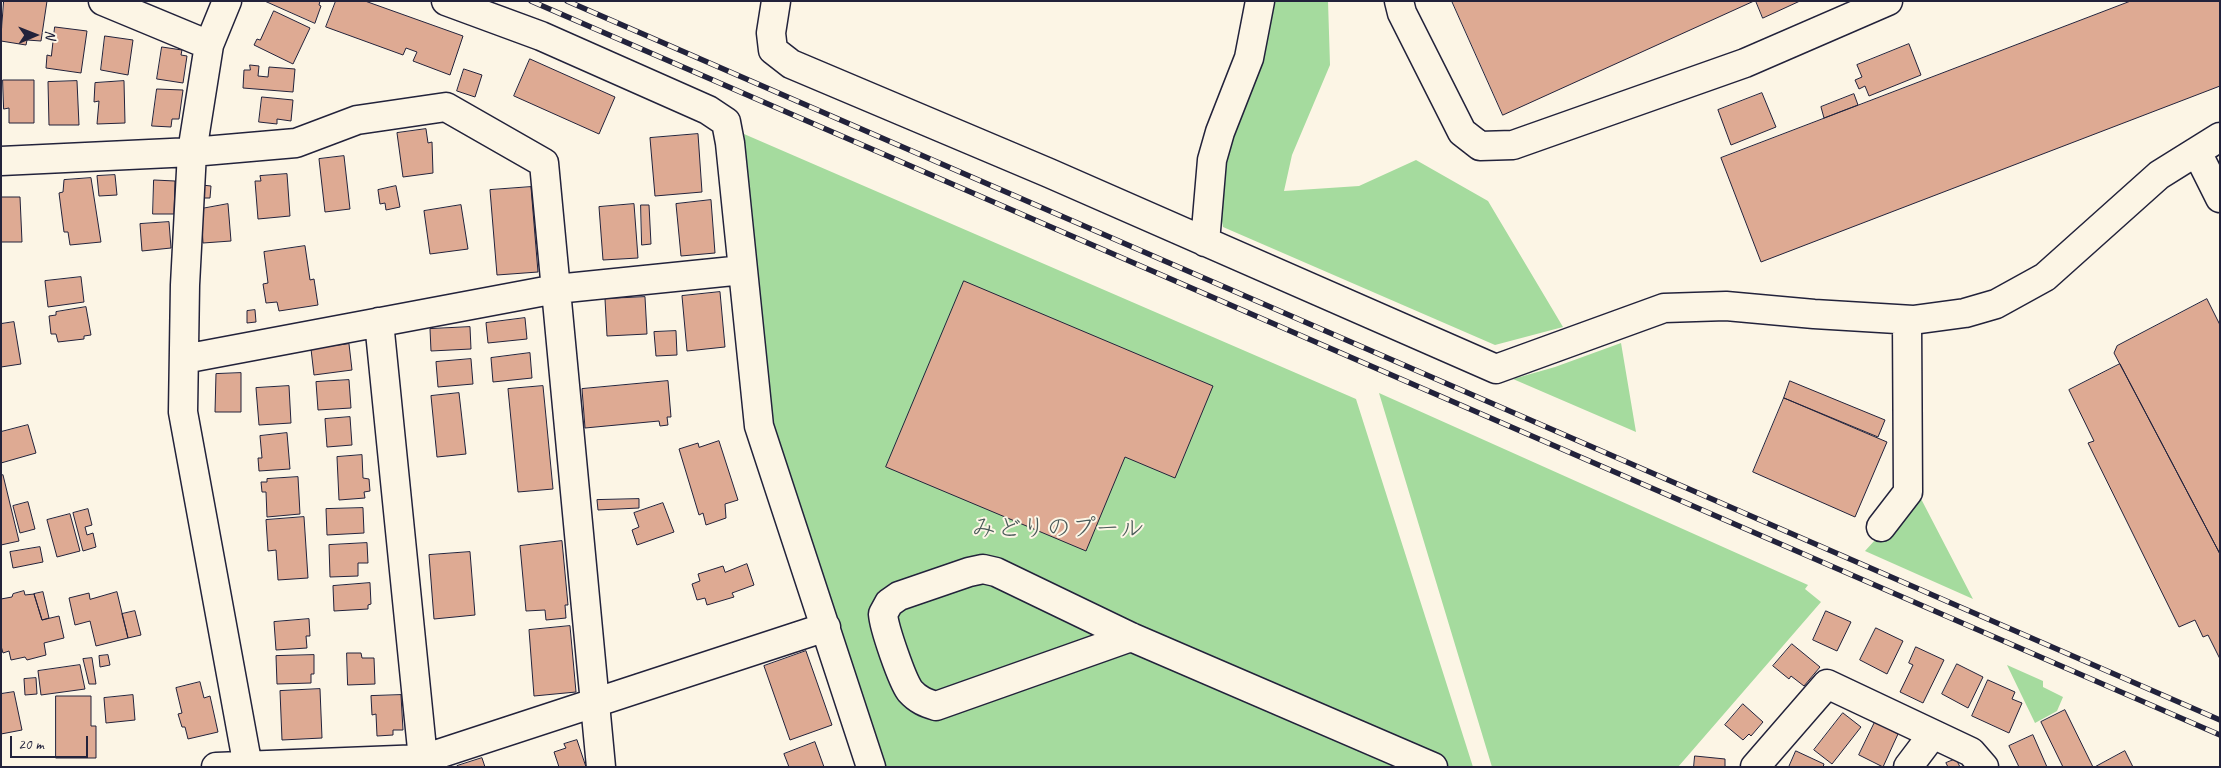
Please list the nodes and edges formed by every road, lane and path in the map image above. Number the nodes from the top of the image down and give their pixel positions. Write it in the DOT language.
graph roads {
  1 [pos="103,1"];
  2 [pos="227,1"];
  3 [pos="446,1"];
  4 [pos="776,1"];
  5 [pos="1260,1"];
  6 [pos="1399,1"];
  7 [pos="1888,1"];
  8 [pos="208,45"];
  9 [pos="2220,137"];
  10 [pos="192,152"];
  11 [pos="2197,152"];
  12 [pos="1,161"];
  13 [pos="2220,198"];
  14 [pos="1205,242"];
  15 [pos="744,270"];
  16 [pos="556,289"];
  17 [pos="1907,320"];
  18 [pos="379,322"];
  19 [pos="184,359"];
  20 [pos="1880,527"];
  21 [pos="826,627"];
  22 [pos="1131,637"];
  23 [pos="596,702"];
  24 [pos="1933,734"];
  25 [pos="424,763"];
  26 [pos="248,766"];
  27 [pos="216,767"];
  28 [pos="601,767"];
  29 [pos="871,767"];
  30 [pos="1433,767"];
  31 [pos="1755,767"];
  32 [pos="1908,767"];
  33 [pos="1984,767"];
  1 -- 8 [label="street"];
  2 -- 8 [label="street"];
  3 -- 15 [label="street"];
  4 -- 14 [label="street"];
  5 -- 14 [label="street"];
  6 -- 7 [label="street"];
  8 -- 10 [label="street"];
  9 -- 11 [label="street"];
  10 -- 12 [label="street"];
  10 -- 16 [label="street"];
  10 -- 19 [label="street"];
  11 -- 13 [label="street"];
  11 -- 17 [label="street"];
  14 -- 17 [label="street"];
  15 -- 16 [label="street"];
  15 -- 21 [label="street"];
  16 -- 18 [label="street"];
  16 -- 23 [label="street"];
  17 -- 20 [label="street"];
  18 -- 19 [label="street"];
  18 -- 25 [label="street"];
  19 -- 26 [label="street"];
  21 -- 23 [label="street"];
  21 -- 29 [label="street"];
  22 -- 22 [label="street"];
  22 -- 30 [label="street"];
  23 -- 25 [label="street"];
  23 -- 28 [label="street"];
  24 -- 31 [label="street"];
  24 -- 32 [label="street"];
  24 -- 33 [label="street"];
  25 -- 26 [label="street"];
  26 -- 27 [label="street"];
}
